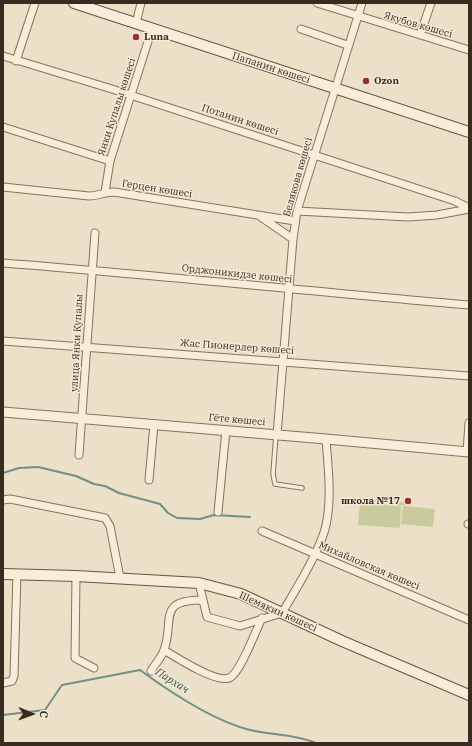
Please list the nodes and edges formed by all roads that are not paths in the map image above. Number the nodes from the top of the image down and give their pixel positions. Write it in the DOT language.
graph roads {
  1 [pos="35,3"];
  2 [pos="74,3"];
  3 [pos="141,3"];
  4 [pos="317,3"];
  5 [pos="362,3"];
  6 [pos="431,3"];
  7 [pos="357,17"];
  8 [pos="136,23"];
  9 [pos="152,29"];
  10 [pos="301,29"];
  11 [pos="420,36"];
  12 [pos="347,45"];
  13 [pos="469,50"];
  14 [pos="3,56"];
  15 [pos="16,60"];
  16 [pos="335,89"];
  17 [pos="131,95"];
  18 [pos="3,127"];
  19 [pos="469,132"];
  20 [pos="313,154"];
  21 [pos="110,160"];
  22 [pos="3,187"];
  23 [pos="105,192"];
  24 [pos="469,208"];
  25 [pos="297,211"];
  26 [pos="260,216"];
  27 [pos="295,221"];
  28 [pos="95,233"];
  29 [pos="293,239"];
  30 [pos="3,263"];
  31 [pos="92,270"];
  32 [pos="288,290"];
  33 [pos="469,305"];
  34 [pos="3,341"];
  35 [pos="86,346"];
  36 [pos="284,361"];
  37 [pos="469,376"];
  38 [pos="3,412"];
  39 [pos="83,418"];
  40 [pos="469,423"];
  41 [pos="154,424"];
  42 [pos="226,430"];
  43 [pos="276,434"];
  44 [pos="326,438"];
  45 [pos="468,452"];
  46 [pos="80,455"];
  47 [pos="149,480"];
  48 [pos="302,488"];
  49 [pos="3,500"];
  50 [pos="218,512"];
  51 [pos="262,531"];
  52 [pos="315,554"];
  53 [pos="3,574"];
  54 [pos="17,574"];
  55 [pos="76,576"];
  56 [pos="120,578"];
  57 [pos="199,583"];
  58 [pos="203,600"];
  59 [pos="282,613"];
  60 [pos="262,618"];
  61 [pos="469,620"];
  62 [pos="164,650"];
  63 [pos="94,668"];
  64 [pos="151,671"];
  65 [pos="3,683"];
  66 [pos="469,695"];
  1 -- 15 [label="street"];
  2 -- 8 [label="main road, Папанин көшесі"];
  3 -- 8 [label="street"];
  4 -- 7 [label="street, Якубов көшесі"];
  5 -- 7 [label="street, Белякова көшесі"];
  6 -- 11 [label="street"];
  7 -- 11 [label="street, Якубов көшесі"];
  7 -- 12 [label="street, Белякова көшесі"];
  8 -- 9 [label="main road, Папанин көшесі"];
  9 -- 16 [label="main road, Папанин көшесі"];
  9 -- 17 [label="street, Янки Купалы көшесі"];
  10 -- 12 [label="street"];
  11 -- 13 [label="street, Якубов көшесі"];
  12 -- 16 [label="street, Белякова көшесі"];
  14 -- 15 [label="street, Потанин көшесі"];
  15 -- 17 [label="street, Потанин көшесі"];
  16 -- 19 [label="main road, Папанин көшесі"];
  16 -- 20 [label="street, Белякова көшесі"];
  17 -- 20 [label="street, Потанин көшесі"];
  17 -- 21 [label="street, Янки Купалы көшесі"];
  18 -- 21 [label="street"];
  20 -- 24 [label="street, Потанин көшесі"];
  20 -- 25 [label="street, Белякова көшесі"];
  21 -- 23 [label="street, Янки Купалы көшесі"];
  22 -- 23 [label="street, Герцен көшесі"];
  23 -- 26 [label="street, Герцен көшесі"];
  24 -- 25 [label="street"];
  25 -- 27 [label="street, Белякова көшесі"];
  26 -- 27 [label="street, Герцен көшесі"];
  26 -- 29 [label="street"];
  27 -- 29 [label="street, Белякова көшесі"];
  28 -- 31 [label="street, улица Янки Купалы"];
  29 -- 32 [label="street, Белякова көшесі"];
  30 -- 31 [label="street, Орджоникидзе көшесі"];
  31 -- 32 [label="street, Орджоникидзе көшесі"];
  31 -- 35 [label="street, улица Янки Купалы"];
  32 -- 33 [label="street, Орджоникидзе көшесі"];
  32 -- 36 [label="street, Белякова көшесі"];
  34 -- 35 [label="street, Жас Пионерлер көшесі"];
  35 -- 36 [label="street, Жас Пионерлер көшесі"];
  35 -- 39 [label="street, улица Янки Купалы"];
  36 -- 37 [label="street, Жас Пионерлер көшесі"];
  36 -- 43 [label="street, Белякова көшесі"];
  38 -- 39 [label="street, Гёте көшесі"];
  39 -- 41 [label="street, Гёте көшесі"];
  39 -- 46 [label="street, улица Янки Купалы"];
  40 -- 45 [label="street"];
  41 -- 42 [label="street, Гёте көшесі"];
  41 -- 47 [label="street"];
  42 -- 43 [label="street, Гёте көшесі"];
  42 -- 50 [label="street"];
  43 -- 44 [label="street, Гёте көшесі"];
  43 -- 48 [label="lane"];
  44 -- 45 [label="street, Гёте көшесі"];
  44 -- 52 [label="street"];
  49 -- 56 [label="street"];
  51 -- 52 [label="street, Михайловская көшесі"];
  52 -- 59 [label="street"];
  52 -- 61 [label="street, Михайловская көшесі"];
  53 -- 54 [label="main road, Шемякин көшесі"];
  54 -- 55 [label="main road, Шемякин көшесі"];
  54 -- 65 [label="street"];
  55 -- 56 [label="main road, Шемякин көшесі"];
  55 -- 63 [label="street"];
  56 -- 57 [label="main road, Шемякин көшесі"];
  57 -- 58 [label="street"];
  57 -- 59 [label="main road, Шемякин көшесі"];
  58 -- 60 [label="street"];
  58 -- 62 [label="street"];
  59 -- 60 [label="street"];
  59 -- 66 [label="main road, Шемякин көшесі"];
  60 -- 62 [label="street"];
  62 -- 64 [label="street"];
}
